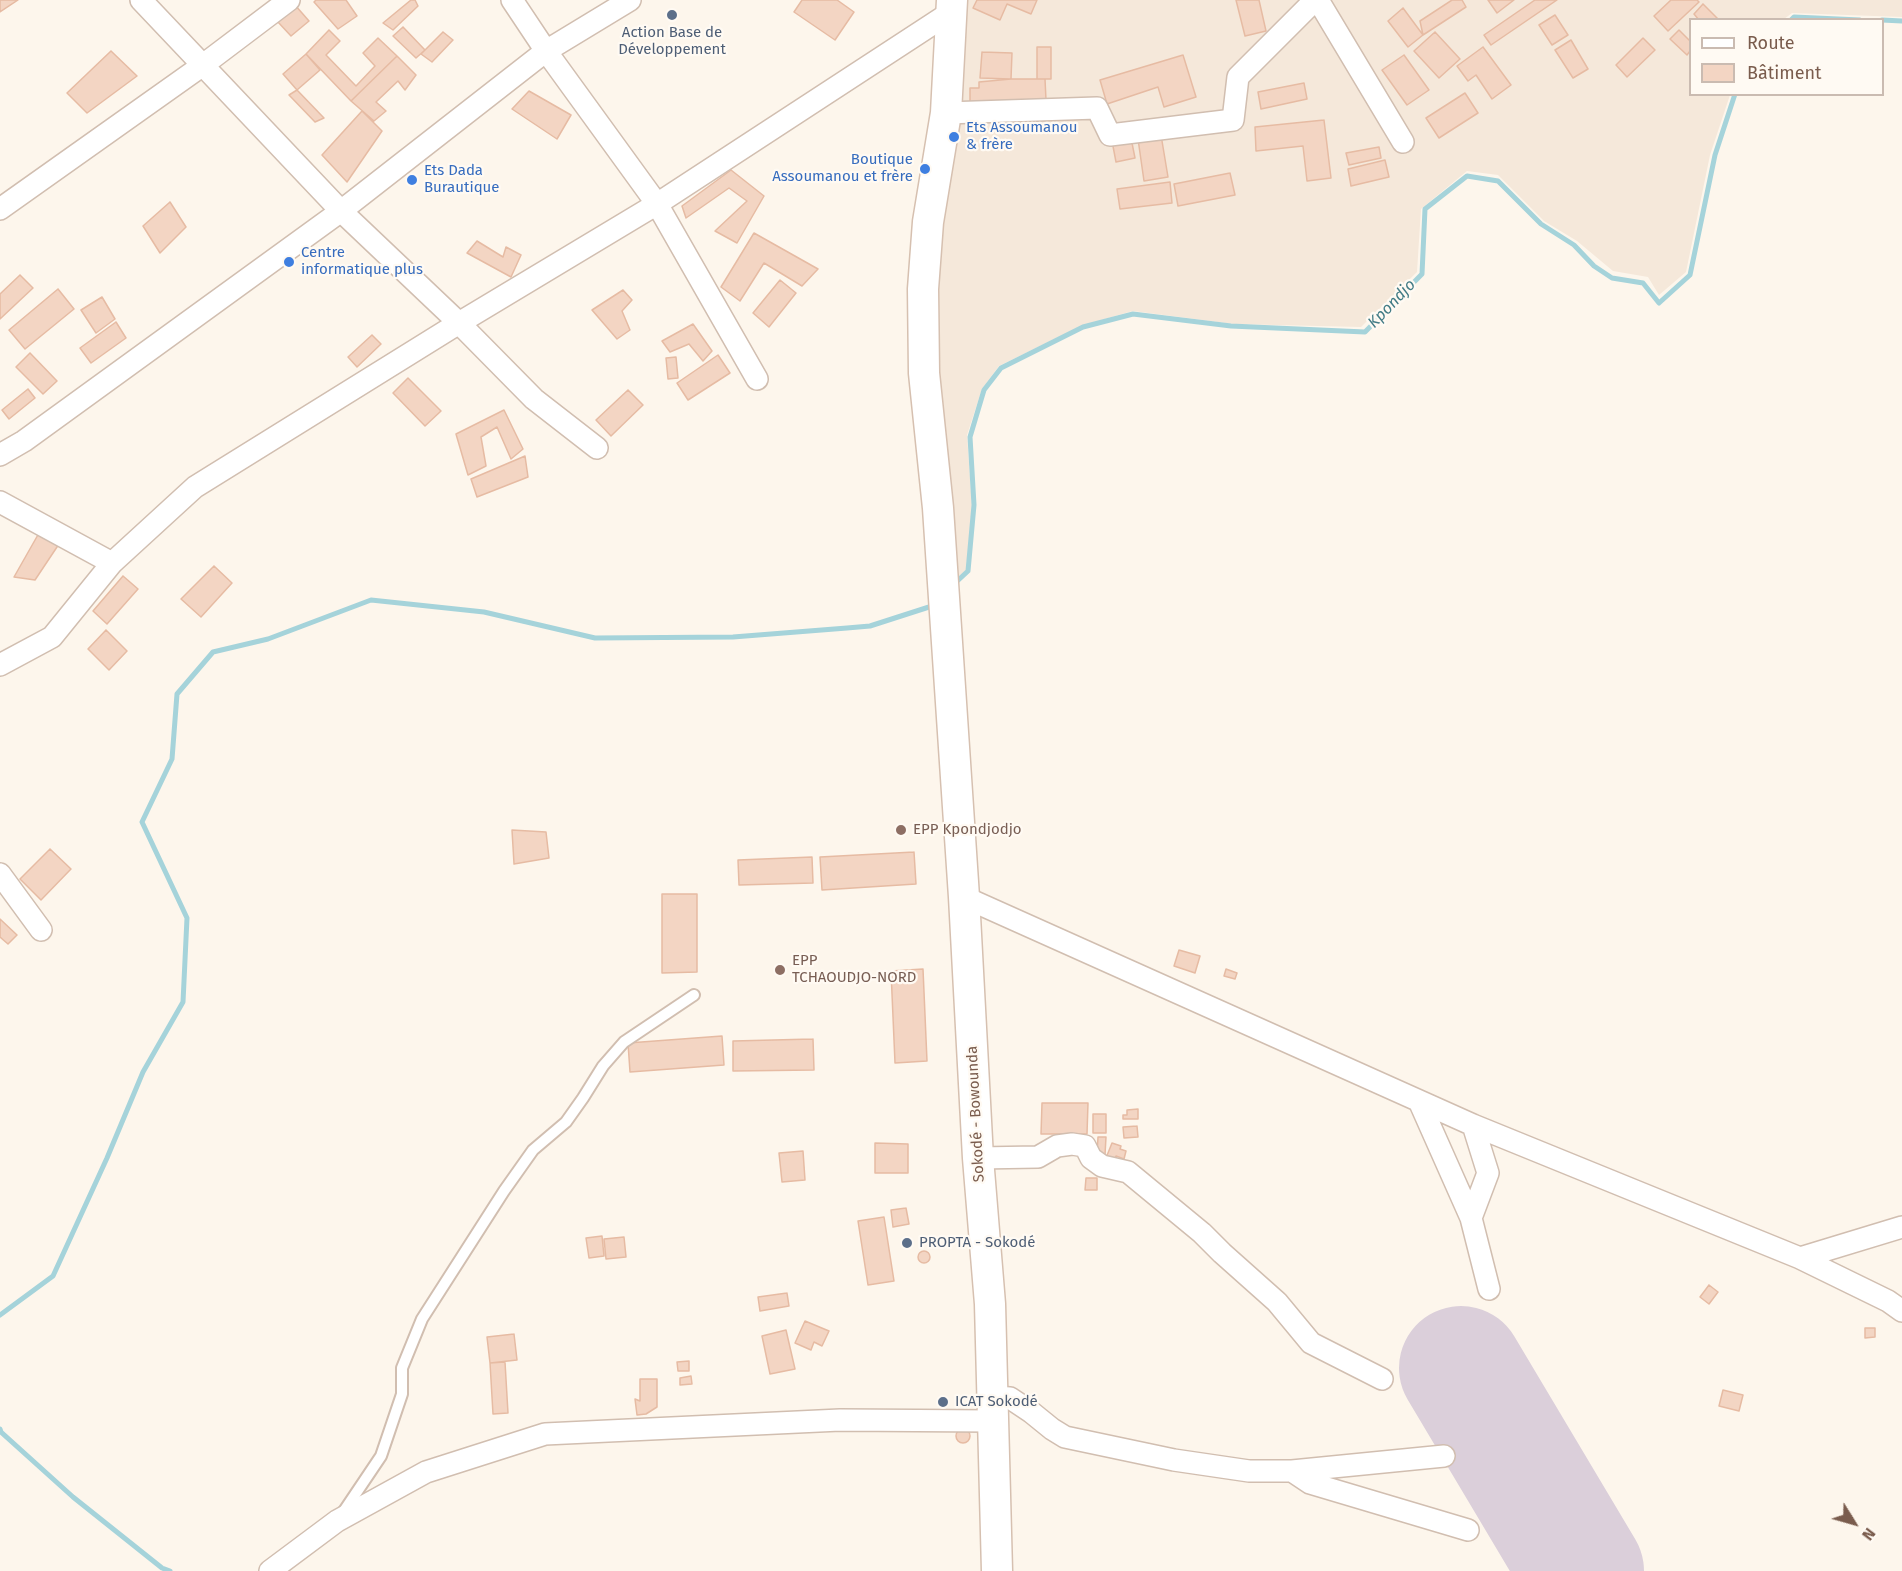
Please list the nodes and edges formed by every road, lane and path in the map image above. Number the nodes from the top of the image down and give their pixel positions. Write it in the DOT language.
graph roads {
  1 [pos="141,0"];
  2 [pos="289,0"];
  3 [pos="512,0"];
  4 [pos="630,0"];
  5 [pos="1316,0"];
  6 [pos="951,6"];
  7 [pos="546,51"];
  8 [pos="203,66"];
  9 [pos="945,113"];
  10 [pos="1403,141"];
  11 [pos="657,204"];
  12 [pos="0,209"];
  13 [pos="341,212"];
  14 [pos="459,323"];
  15 [pos="756,379"];
  16 [pos="597,448"];
  17 [pos="0,455"];
  18 [pos="0,502"];
  19 [pos="112,563"];
  20 [pos="0,665"];
  21 [pos="0,874"];
  22 [pos="964,897"];
  23 [pos="41,930"];
  24 [pos="694,994"];
  25 [pos="1419,1101"];
  26 [pos="1473,1125"];
  27 [pos="978,1158"];
  28 [pos="1471,1218"];
  29 [pos="1902,1227"];
  30 [pos="1800,1258"];
  31 [pos="1489,1289"];
  32 [pos="1902,1311"];
  33 [pos="1382,1379"];
  34 [pos="993,1409"];
  35 [pos="1444,1456"];
  36 [pos="1292,1471"];
  37 [pos="337,1521"];
  38 [pos="1468,1530"];
  39 [pos="270,1571"];
  40 [pos="997,1571"];
  1 -- 8 [label="street"];
  2 -- 8 [label="street"];
  3 -- 7 [label="street"];
  4 -- 7 [label="street"];
  5 -- 9 [label="street"];
  5 -- 10 [label="street"];
  6 -- 9 [label="main road, Sokodé - Bowounda"];
  6 -- 11 [label="street"];
  7 -- 11 [label="street"];
  7 -- 13 [label="street"];
  8 -- 12 [label="street"];
  8 -- 13 [label="street"];
  9 -- 22 [label="main road, Sokodé - Bowounda"];
  11 -- 14 [label="street"];
  11 -- 15 [label="street"];
  13 -- 14 [label="street"];
  13 -- 17 [label="street"];
  14 -- 16 [label="street"];
  14 -- 19 [label="street"];
  18 -- 19 [label="street"];
  19 -- 20 [label="street"];
  21 -- 23 [label="street"];
  22 -- 25 [label="street"];
  22 -- 27 [label="main road, Sokodé - Bowounda"];
  24 -- 37 [label="lane"];
  25 -- 26 [label="street"];
  25 -- 28 [label="street"];
  26 -- 28 [label="street"];
  26 -- 30 [label="street"];
  27 -- 33 [label="street"];
  27 -- 34 [label="main road, Sokodé - Bowounda"];
  28 -- 31 [label="street"];
  29 -- 30 [label="street"];
  30 -- 32 [label="street"];
  34 -- 36 [label="street"];
  34 -- 37 [label="street"];
  34 -- 40 [label="main road, Sokodé - Bowounda"];
  35 -- 36 [label="street"];
  36 -- 38 [label="street"];
  37 -- 39 [label="street"];
}
